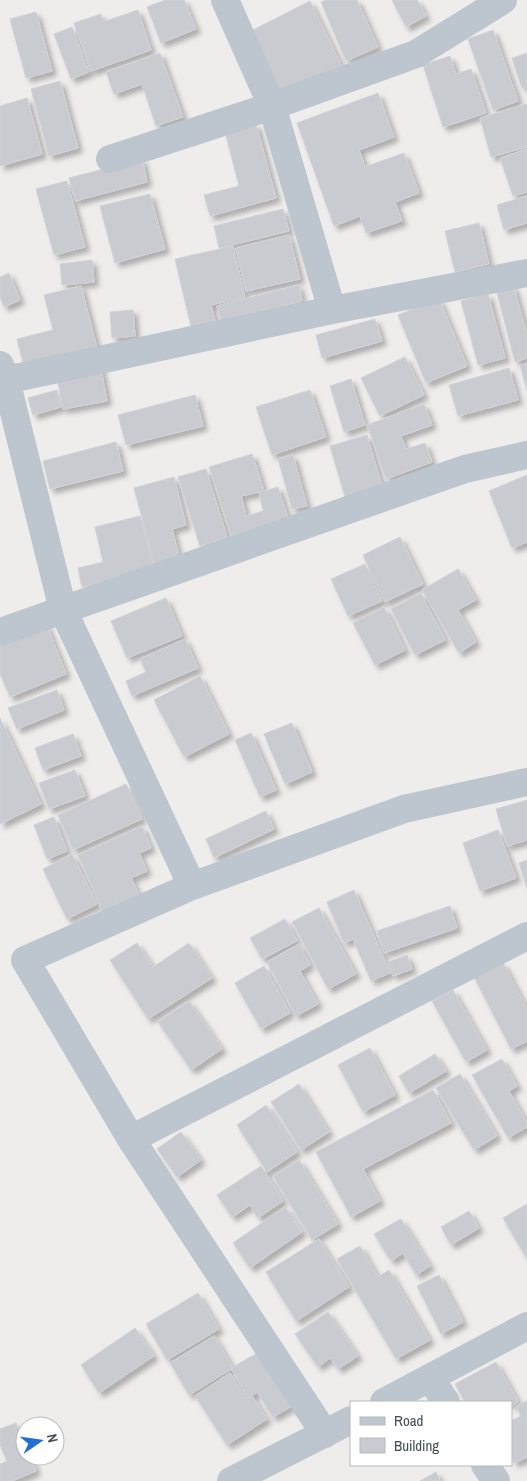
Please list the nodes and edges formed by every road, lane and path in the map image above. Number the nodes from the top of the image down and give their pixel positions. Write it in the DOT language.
graph roads {
  1 [pos="225,0"];
  2 [pos="503,0"];
  3 [pos="272,106"];
  4 [pos="110,159"];
  5 [pos="527,273"];
  6 [pos="332,310"];
  7 [pos="3,372"];
  8 [pos="527,455"];
  9 [pos="63,610"];
  10 [pos="0,632"];
  11 [pos="527,782"];
  12 [pos="192,886"];
  13 [pos="527,936"];
  14 [pos="131,1139"];
  15 [pos="527,1326"];
  16 [pos="430,1378"];
  17 [pos="386,1401"];
  18 [pos="445,1401"];
  19 [pos="350,1421"];
  20 [pos="324,1434"];
  21 [pos="487,1466"];
  22 [pos="231,1481"];
  23 [pos="496,1481"];
  1 -- 3 [label="street"];
  2 -- 3 [label="street"];
  3 -- 4 [label="street"];
  3 -- 6 [label="street"];
  5 -- 6 [label="street"];
  6 -- 7 [label="street"];
  7 -- 9 [label="street"];
  8 -- 9 [label="street"];
  9 -- 10 [label="street"];
  9 -- 12 [label="street"];
  11 -- 12 [label="street"];
  12 -- 14 [label="street"];
  13 -- 14 [label="street"];
  14 -- 20 [label="street"];
  15 -- 16 [label="street"];
  16 -- 17 [label="street"];
  16 -- 18 [label="street"];
  19 -- 20 [label="street"];
  20 -- 22 [label="street"];
  21 -- 23 [label="street"];
}
